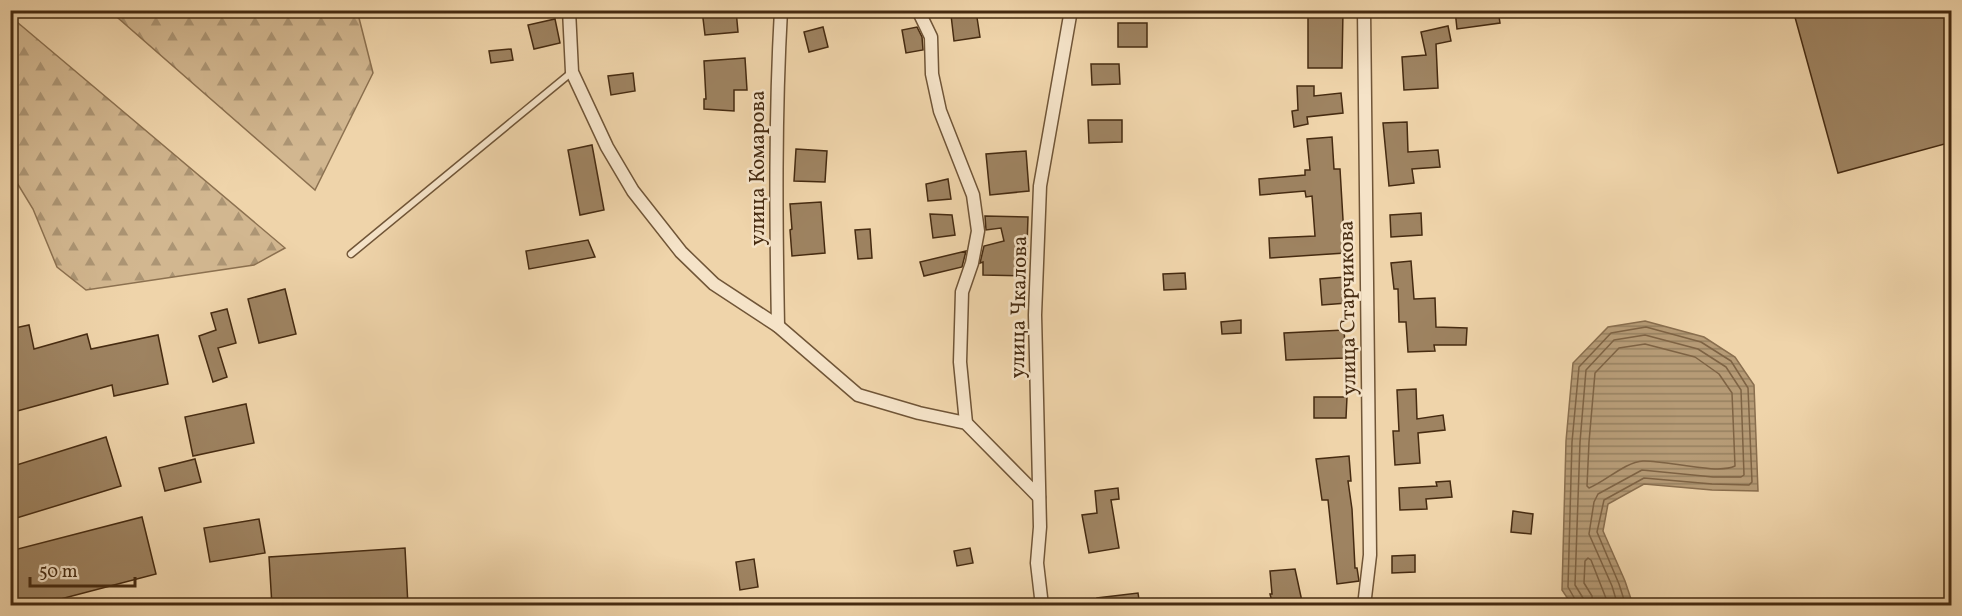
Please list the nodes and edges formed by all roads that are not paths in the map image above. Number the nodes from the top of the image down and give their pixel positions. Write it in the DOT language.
graph roads {
  1 [pos="568,10"];
  2 [pos="781,10"];
  3 [pos="918,10"];
  4 [pos="1071,10"];
  5 [pos="1364,10"];
  6 [pos="572,72"];
  7 [pos="351,254"];
  8 [pos="778,326"];
  9 [pos="966,423"];
  10 [pos="1039,497"];
  11 [pos="1364,605"];
  12 [pos="1042,606"];
  1 -- 6 [label="street"];
  2 -- 8 [label="street, улица Комарова"];
  3 -- 9 [label="street"];
  4 -- 10 [label="street, улица Чкалова"];
  5 -- 11 [label="street, улица Старчикова"];
  6 -- 7 [label="lane"];
  6 -- 8 [label="street"];
  8 -- 9 [label="street"];
  9 -- 10 [label="street"];
  10 -- 12 [label="street, улица Чкалова"];
}
